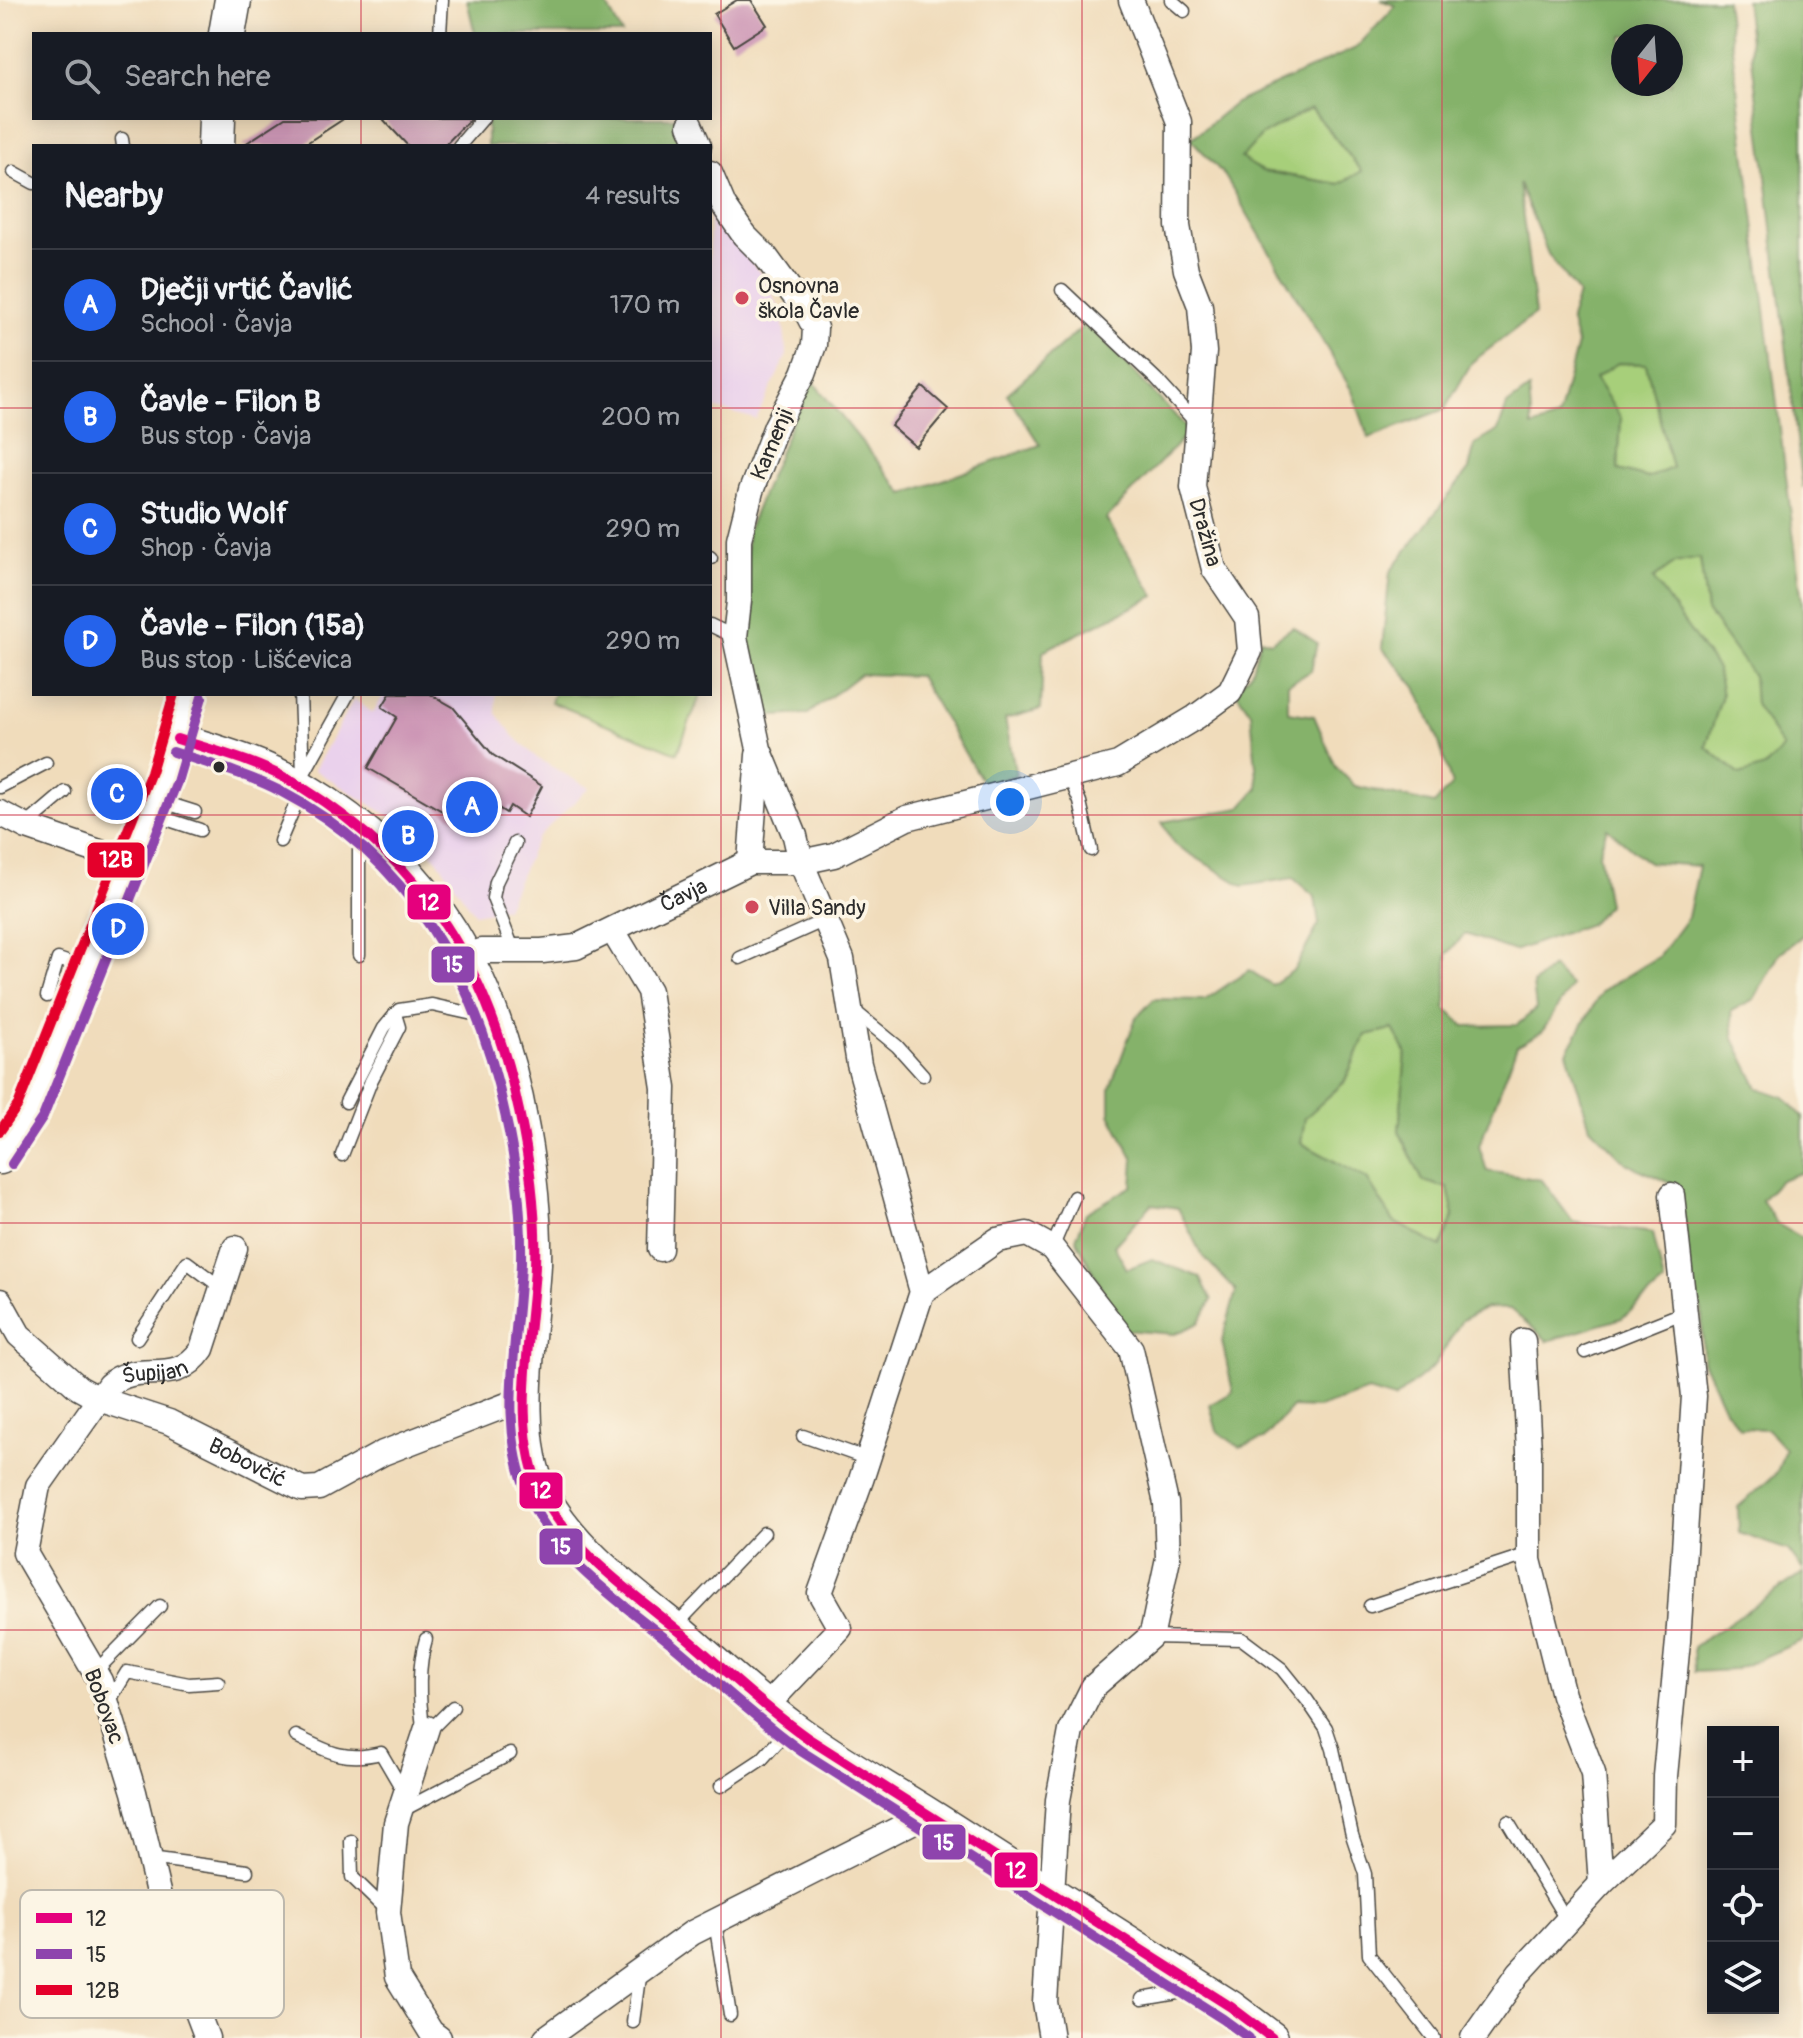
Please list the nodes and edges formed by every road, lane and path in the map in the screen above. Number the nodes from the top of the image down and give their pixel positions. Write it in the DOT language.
graph roads {
  1 [pos="442,0"];
  2 [pos="1131,0"];
  3 [pos="1171,0"];
  4 [pos="1184,11"];
  5 [pos="440,32"];
  6 [pos="217,120"];
  7 [pos="481,120"];
  8 [pos="216,144"];
  9 [pos="461,144"];
  10 [pos="14,172"];
  11 [pos="712,178"];
  12 [pos="32,182"];
  13 [pos="1062,290"];
  14 [pos="1198,425"];
  15 [pos="712,626"];
  16 [pos="735,637"];
  17 [pos="188,696"];
  18 [pos="300,696"];
  19 [pos="347,696"];
  20 [pos="177,739"];
  21 [pos="759,749"];
  22 [pos="46,763"];
  23 [pos="1069,776"];
  24 [pos="301,782"];
  25 [pos="0,787"];
  26 [pos="65,792"];
  27 [pos="152,806"];
  28 [pos="195,812"];
  29 [pos="0,813"];
  30 [pos="25,826"];
  31 [pos="359,827"];
  32 [pos="200,830"];
  33 [pos="280,841"];
  34 [pos="515,843"];
  35 [pos="1091,850"];
  36 [pos="129,862"];
  37 [pos="750,862"];
  38 [pos="801,862"];
  39 [pos="825,920"];
  40 [pos="613,931"];
  41 [pos="514,951"];
  42 [pos="359,955"];
  43 [pos="467,957"];
  44 [pos="740,958"];
  45 [pos="87,969"];
  46 [pos="47,996"];
  47 [pos="850,1008"];
  48 [pos="395,1014"];
  49 [pos="496,1019"];
  50 [pos="923,1075"];
  51 [pos="346,1102"];
  52 [pos="342,1155"];
  53 [pos="0,1156"];
  54 [pos="1672,1195"];
  55 [pos="1074,1197"];
  56 [pos="235,1248"];
  57 [pos="1052,1248"];
  58 [pos="660,1249"];
  59 [pos="222,1288"];
  60 [pos="922,1292"];
  61 [pos="0,1301"];
  62 [pos="1685,1312"];
  63 [pos="137,1338"];
  64 [pos="1523,1341"];
  65 [pos="1585,1352"];
  66 [pos="525,1398"];
  67 [pos="99,1399"];
  68 [pos="803,1436"];
  69 [pos="868,1459"];
  70 [pos="764,1533"];
  71 [pos="1529,1554"];
  72 [pos="160,1606"];
  73 [pos="1370,1606"];
  74 [pos="674,1628"];
  75 [pos="1150,1637"];
  76 [pos="426,1639"];
  77 [pos="95,1672"];
  78 [pos="218,1682"];
  79 [pos="108,1704"];
  80 [pos="767,1705"];
  81 [pos="453,1707"];
  82 [pos="791,1727"];
  83 [pos="426,1732"];
  84 [pos="296,1736"];
  85 [pos="510,1754"];
  86 [pos="721,1786"];
  87 [pos="402,1803"];
  88 [pos="928,1814"];
  89 [pos="1508,1822"];
  90 [pos="351,1841"];
  91 [pos="150,1858"];
  92 [pos="247,1871"];
  93 [pos="1601,1884"];
  94 [pos="158,1890"];
  95 [pos="1054,1894"];
  96 [pos="388,1912"];
  97 [pos="1567,1921"];
  98 [pos="715,1922"];
  99 [pos="640,1970"];
  100 [pos="1202,1989"];
  101 [pos="1142,1999"];
  102 [pos="730,2015"];
  103 [pos="199,2018"];
  104 [pos="633,2022"];
  105 [pos="207,2038"];
  106 [pos="439,2038"];
  107 [pos="546,2038"];
  108 [pos="1051,2038"];
  109 [pos="1272,2038"];
  110 [pos="1434,2038"];
  111 [pos="1473,2038"];
  1 -- 5 [label="lane"];
  2 -- 14 [label="street, Dražina"];
  3 -- 4 [label="lane"];
  6 -- 8 [label="main road"];
  7 -- 9 [label="lane"];
  10 -- 12 [label="lane"];
  11 -- 16 [label="street, Kamenji"];
  13 -- 14 [label="lane"];
  14 -- 23 [label="street, Dražina"];
  15 -- 16 [label="lane"];
  16 -- 21 [label="street, Kamenji"];
  17 -- 20 [label="main road"];
  18 -- 24 [label="lane"];
  19 -- 24 [label="lane"];
  20 -- 24 [label="main road"];
  20 -- 27 [label="main road"];
  21 -- 37 [label="street, Kamenji"];
  21 -- 38 [label="street, Kamenji"];
  22 -- 25 [label="lane"];
  23 -- 35 [label="lane"];
  23 -- 38 [label="street, Dražina"];
  24 -- 31 [label="main road"];
  24 -- 33 [label="lane"];
  26 -- 30 [label="lane"];
  27 -- 28 [label="lane"];
  27 -- 32 [label="lane"];
  27 -- 36 [label="main road"];
  29 -- 30 [label="street"];
  30 -- 36 [label="street"];
  31 -- 42 [label="lane"];
  31 -- 43 [label="main road"];
  34 -- 41 [label="lane"];
  36 -- 45 [label="main road"];
  37 -- 38 [label="street, Čavja"];
  37 -- 40 [label="street, Čavja"];
  38 -- 39 [label="street"];
  39 -- 44 [label="lane"];
  39 -- 47 [label="street"];
  40 -- 41 [label="street, Čavja"];
  40 -- 58 [label="street"];
  41 -- 43 [label="street, Čavja"];
  43 -- 49 [label="main road"];
  45 -- 46 [label="lane"];
  45 -- 53 [label="main road"];
  47 -- 50 [label="lane"];
  47 -- 60 [label="street"];
  48 -- 49 [label="lane"];
  48 -- 51 [label="lane"];
  48 -- 52 [label="lane"];
  49 -- 66 [label="main road"];
  54 -- 62 [label="street"];
  55 -- 57 [label="lane"];
  56 -- 59 [label="street, Šupijan"];
  57 -- 60 [label="street"];
  57 -- 75 [label="street"];
  59 -- 63 [label="lane"];
  59 -- 67 [label="street, Šupijan"];
  60 -- 69 [label="street"];
  61 -- 67 [label="street, Bobovčić"];
  62 -- 65 [label="lane"];
  62 -- 93 [label="street"];
  64 -- 71 [label="street"];
  66 -- 67 [label="street, Bobovčić"];
  66 -- 74 [label="main road"];
  67 -- 77 [label="street, Bobovac"];
  68 -- 69 [label="lane"];
  69 -- 80 [label="street"];
  70 -- 74 [label="lane"];
  71 -- 73 [label="lane"];
  71 -- 93 [label="street"];
  72 -- 77 [label="lane"];
  74 -- 80 [label="main road"];
  75 -- 95 [label="street"];
  75 -- 110 [label="lane"];
  76 -- 83 [label="lane"];
  77 -- 79 [label="street, Bobovac"];
  78 -- 79 [label="lane"];
  79 -- 91 [label="street, Bobovac"];
  80 -- 82 [label="main road"];
  81 -- 83 [label="lane"];
  82 -- 86 [label="lane"];
  82 -- 88 [label="main road"];
  83 -- 87 [label="street"];
  84 -- 87 [label="lane"];
  85 -- 87 [label="lane"];
  87 -- 96 [label="street"];
  88 -- 95 [label="main road"];
  88 -- 98 [label="street"];
  89 -- 97 [label="lane"];
  90 -- 96 [label="lane"];
  91 -- 92 [label="lane"];
  91 -- 94 [label="street, Bobovac"];
  93 -- 97 [label="street"];
  95 -- 100 [label="main road"];
  95 -- 108 [label="street"];
  96 -- 106 [label="street"];
  97 -- 111 [label="street"];
  98 -- 99 [label="street"];
  98 -- 102 [label="lane"];
  99 -- 104 [label="lane"];
  99 -- 107 [label="street"];
  100 -- 101 [label="lane"];
  100 -- 109 [label="main road"];
  103 -- 105 [label="street, Bobovac"];
}
